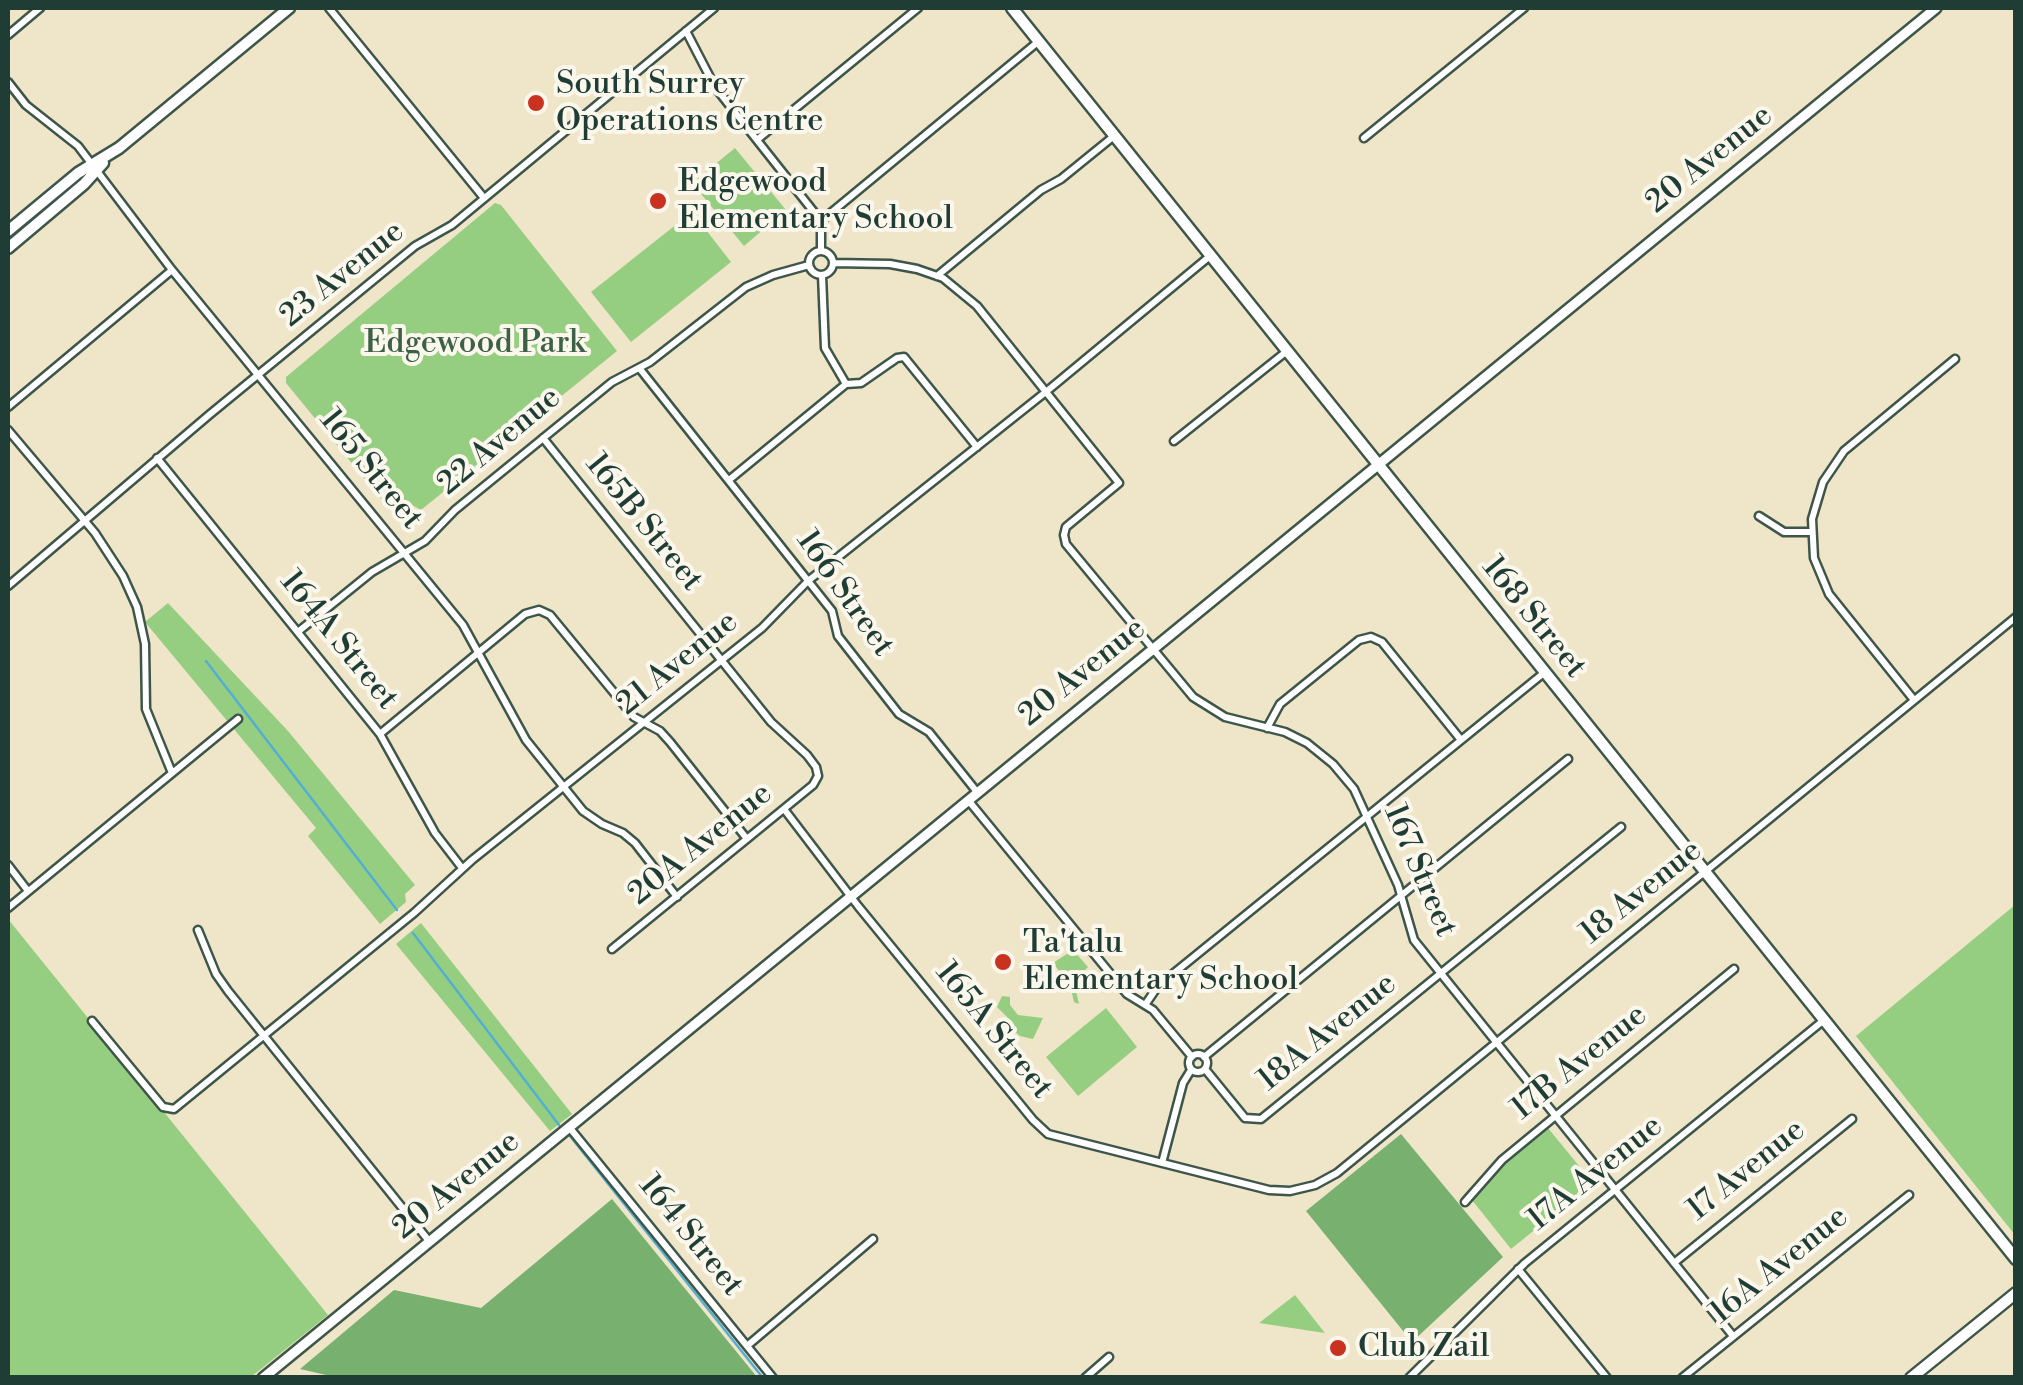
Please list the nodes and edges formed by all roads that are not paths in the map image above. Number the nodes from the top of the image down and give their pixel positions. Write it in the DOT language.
graph roads {
  1 [pos="40,8"];
  2 [pos="289,8"];
  3 [pos="330,8"];
  4 [pos="714,8"];
  5 [pos="918,8"];
  6 [pos="1012,8"];
  7 [pos="1524,8"];
  8 [pos="1936,8"];
  9 [pos="686,31"];
  10 [pos="8,35"];
  11 [pos="1039,41"];
  12 [pos="8,82"];
  13 [pos="1114,136"];
  14 [pos="1364,138"];
  15 [pos="758,139"];
  16 [pos="94,168"];
  17 [pos="484,198"];
  18 [pos="821,221"];
  19 [pos="8,231"];
  20 [pos="8,248"];
  21 [pos="821,251"];
  22 [pos="1210,256"];
  23 [pos="833,263"];
  24 [pos="809,265"];
  25 [pos="172,270"];
  26 [pos="822,275"];
  27 [pos="937,276"];
  28 [pos="1287,351"];
  29 [pos="1955,359"];
  30 [pos="640,369"];
  31 [pos="260,374"];
  32 [pos="846,384"];
  33 [pos="1047,392"];
  34 [pos="8,407"];
  35 [pos="8,430"];
  36 [pos="543,438"];
  37 [pos="1174,441"];
  38 [pos="977,447"];
  39 [pos="157,458"];
  40 [pos="1377,464"];
  41 [pos="729,480"];
  42 [pos="1759,516"];
  43 [pos="84,520"];
  44 [pos="1811,532"];
  45 [pos="406,554"];
  46 [pos="808,581"];
  47 [pos="8,586"];
  48 [pos="2016,617"];
  49 [pos="299,630"];
  50 [pos="1151,649"];
  51 [pos="478,652"];
  52 [pos="721,660"];
  53 [pos="1545,672"];
  54 [pos="1914,700"];
  55 [pos="238,719"];
  56 [pos="645,723"];
  57 [pos="1266,728"];
  58 [pos="380,734"];
  59 [pos="1461,740"];
  60 [pos="1568,760"];
  61 [pos="172,773"];
  62 [pos="818,776"];
  63 [pos="564,788"];
  64 [pos="977,792"];
  65 [pos="967,799"];
  66 [pos="784,809"];
  67 [pos="1368,815"];
  68 [pos="1622,827"];
  69 [pos="747,839"];
  70 [pos="8,865"];
  71 [pos="462,868"];
  72 [pos="1706,872"];
  73 [pos="28,891"];
  74 [pos="849,895"];
  75 [pos="1400,896"];
  76 [pos="677,897"];
  77 [pos="8,908"];
  78 [pos="198,930"];
  79 [pos="612,949"];
  80 [pos="1734,969"];
  81 [pos="1441,974"];
  82 [pos="1145,1005"];
  83 [pos="92,1020"];
  84 [pos="1824,1020"];
  85 [pos="264,1036"];
  86 [pos="1498,1043"];
  87 [pos="1192,1056"];
  88 [pos="1204,1057"];
  89 [pos="1205,1069"];
  90 [pos="1192,1070"];
  91 [pos="1556,1115"];
  92 [pos="1852,1119"];
  93 [pos="569,1127"];
  94 [pos="1162,1163"];
  95 [pos="1616,1190"];
  96 [pos="1290,1191"];
  97 [pos="1909,1194"];
  98 [pos="1465,1202"];
  99 [pos="874,1240"];
  100 [pos="429,1241"];
  101 [pos="2016,1260"];
  102 [pos="1674,1262"];
  103 [pos="1518,1269"];
  104 [pos="2016,1293"];
  105 [pos="1733,1336"];
  106 [pos="747,1346"];
  107 [pos="1110,1357"];
  108 [pos="263,1378"];
  109 [pos="773,1378"];
  110 [pos="1085,1378"];
  111 [pos="1409,1378"];
  112 [pos="1606,1378"];
  113 [pos="1682,1378"];
  114 [pos="1912,1378"];
  1 -- 10 [label="street"];
  2 -- 16 [label="main road"];
  3 -- 17 [label="street"];
  4 -- 9 [label="street, 23 Avenue"];
  5 -- 15 [label="street"];
  6 -- 11 [label="main road, 168 Street"];
  7 -- 14 [label="street"];
  8 -- 40 [label="street, 20 Avenue"];
  9 -- 15 [label="street"];
  9 -- 17 [label="street, 23 Avenue"];
  11 -- 13 [label="main road, 168 Street"];
  11 -- 18 [label="street"];
  12 -- 16 [label="street, 165 Street"];
  13 -- 22 [label="main road, 168 Street"];
  13 -- 27 [label="street"];
  15 -- 18 [label="street"];
  16 -- 19 [label="main road"];
  16 -- 20 [label="main road"];
  16 -- 25 [label="street, 165 Street"];
  17 -- 31 [label="street, 23 Avenue"];
  18 -- 21 [label="street"];
  21 -- 23 [label="street"];
  21 -- 24 [label="street"];
  22 -- 28 [label="main road, 168 Street"];
  22 -- 33 [label="street, 21 Avenue"];
  23 -- 26 [label="street"];
  23 -- 27 [label="street"];
  24 -- 26 [label="street"];
  24 -- 30 [label="street, 22 Avenue"];
  25 -- 31 [label="street, 165 Street"];
  25 -- 34 [label="street"];
  26 -- 32 [label="street"];
  27 -- 33 [label="street"];
  28 -- 37 [label="street"];
  28 -- 40 [label="main road, 168 Street"];
  29 -- 44 [label="street"];
  30 -- 36 [label="street, 22 Avenue"];
  30 -- 41 [label="street, 166 Street"];
  31 -- 39 [label="street, 23 Avenue"];
  31 -- 45 [label="street, 165 Street"];
  32 -- 38 [label="street"];
  32 -- 41 [label="street"];
  33 -- 38 [label="street, 21 Avenue"];
  33 -- 50 [label="street, 167 Street"];
  35 -- 43 [label="street"];
  36 -- 45 [label="street, 22 Avenue"];
  36 -- 52 [label="street, 165B Street"];
  38 -- 46 [label="street, 21 Avenue"];
  39 -- 43 [label="street, 23 Avenue"];
  39 -- 49 [label="street, 164A Street"];
  40 -- 50 [label="street, 20 Avenue"];
  40 -- 53 [label="main road, 168 Street"];
  41 -- 46 [label="street, 166 Street"];
  42 -- 44 [label="street"];
  43 -- 47 [label="street, 23 Avenue"];
  43 -- 61 [label="street"];
  44 -- 54 [label="street"];
  45 -- 49 [label="street, 22 Avenue"];
  45 -- 51 [label="street, 165 Street"];
  46 -- 52 [label="street, 21 Avenue"];
  46 -- 64 [label="street, 166 Street"];
  48 -- 54 [label="street, 18 Avenue"];
  49 -- 58 [label="street, 164A Street"];
  50 -- 57 [label="street, 167 Street"];
  50 -- 64 [label="street, 20 Avenue"];
  51 -- 56 [label="street"];
  51 -- 58 [label="street"];
  51 -- 63 [label="street, 165 Street"];
  52 -- 56 [label="street, 21 Avenue"];
  52 -- 62 [label="street, 165B Street"];
  53 -- 59 [label="street"];
  53 -- 72 [label="main road, 168 Street"];
  54 -- 72 [label="street, 18 Avenue"];
  55 -- 61 [label="street"];
  56 -- 63 [label="street, 21 Avenue"];
  56 -- 69 [label="street"];
  57 -- 59 [label="street"];
  57 -- 67 [label="street, 167 Street"];
  58 -- 71 [label="street, 164A Street"];
  59 -- 67 [label="street"];
  60 -- 75 [label="street"];
  61 -- 73 [label="street"];
  62 -- 66 [label="street, 20A Avenue"];
  63 -- 71 [label="street, 21 Avenue"];
  63 -- 76 [label="street, 165 Street"];
  64 -- 65 [label="street, 20 Avenue"];
  65 -- 74 [label="street, 20 Avenue"];
  65 -- 82 [label="street"];
  66 -- 69 [label="street, 20A Avenue"];
  66 -- 74 [label="street, 165A Street"];
  67 -- 75 [label="street, 167 Street"];
  67 -- 82 [label="street"];
  68 -- 81 [label="street, 18A Avenue"];
  69 -- 76 [label="street, 20A Avenue"];
  70 -- 73 [label="street"];
  71 -- 85 [label="street, 21 Avenue"];
  72 -- 84 [label="main road, 168 Street"];
  72 -- 86 [label="street, 18 Avenue"];
  73 -- 77 [label="street"];
  74 -- 93 [label="street, 20 Avenue"];
  74 -- 94 [label="street, 165A Street"];
  75 -- 81 [label="street, 167 Street"];
  75 -- 88 [label="street"];
  76 -- 79 [label="street, 20A Avenue"];
  78 -- 85 [label="street"];
  80 -- 91 [label="street, 17B Avenue"];
  81 -- 86 [label="street, 167 Street"];
  81 -- 89 [label="street, 18A Avenue"];
  82 -- 87 [label="street"];
  83 -- 85 [label="street, 21 Avenue"];
  84 -- 95 [label="street, 17A Avenue"];
  84 -- 101 [label="main road, 168 Street"];
  85 -- 100 [label="street"];
  86 -- 91 [label="street, 167 Street"];
  86 -- 96 [label="street, 18 Avenue"];
  87 -- 88 [label="street"];
  87 -- 90 [label="street"];
  88 -- 89 [label="street"];
  89 -- 90 [label="street"];
  90 -- 94 [label="street"];
  91 -- 95 [label="street, 167 Street"];
  91 -- 98 [label="street, 17B Avenue"];
  92 -- 102 [label="street, 17 Avenue"];
  93 -- 100 [label="street, 20 Avenue"];
  93 -- 106 [label="street, 164 Street"];
  94 -- 96 [label="street, 165A Street"];
  95 -- 102 [label="street, 167 Street"];
  95 -- 103 [label="street, 17A Avenue"];
  97 -- 105 [label="street, 16A Avenue"];
  99 -- 106 [label="street"];
  100 -- 108 [label="street, 20 Avenue"];
  102 -- 105 [label="street, 167 Street"];
  103 -- 111 [label="street, 17A Avenue"];
  103 -- 112 [label="street"];
  104 -- 114 [label="main road"];
  105 -- 113 [label="street, 16A Avenue"];
  106 -- 109 [label="street, 164 Street"];
  107 -- 110 [label="street"];
}
